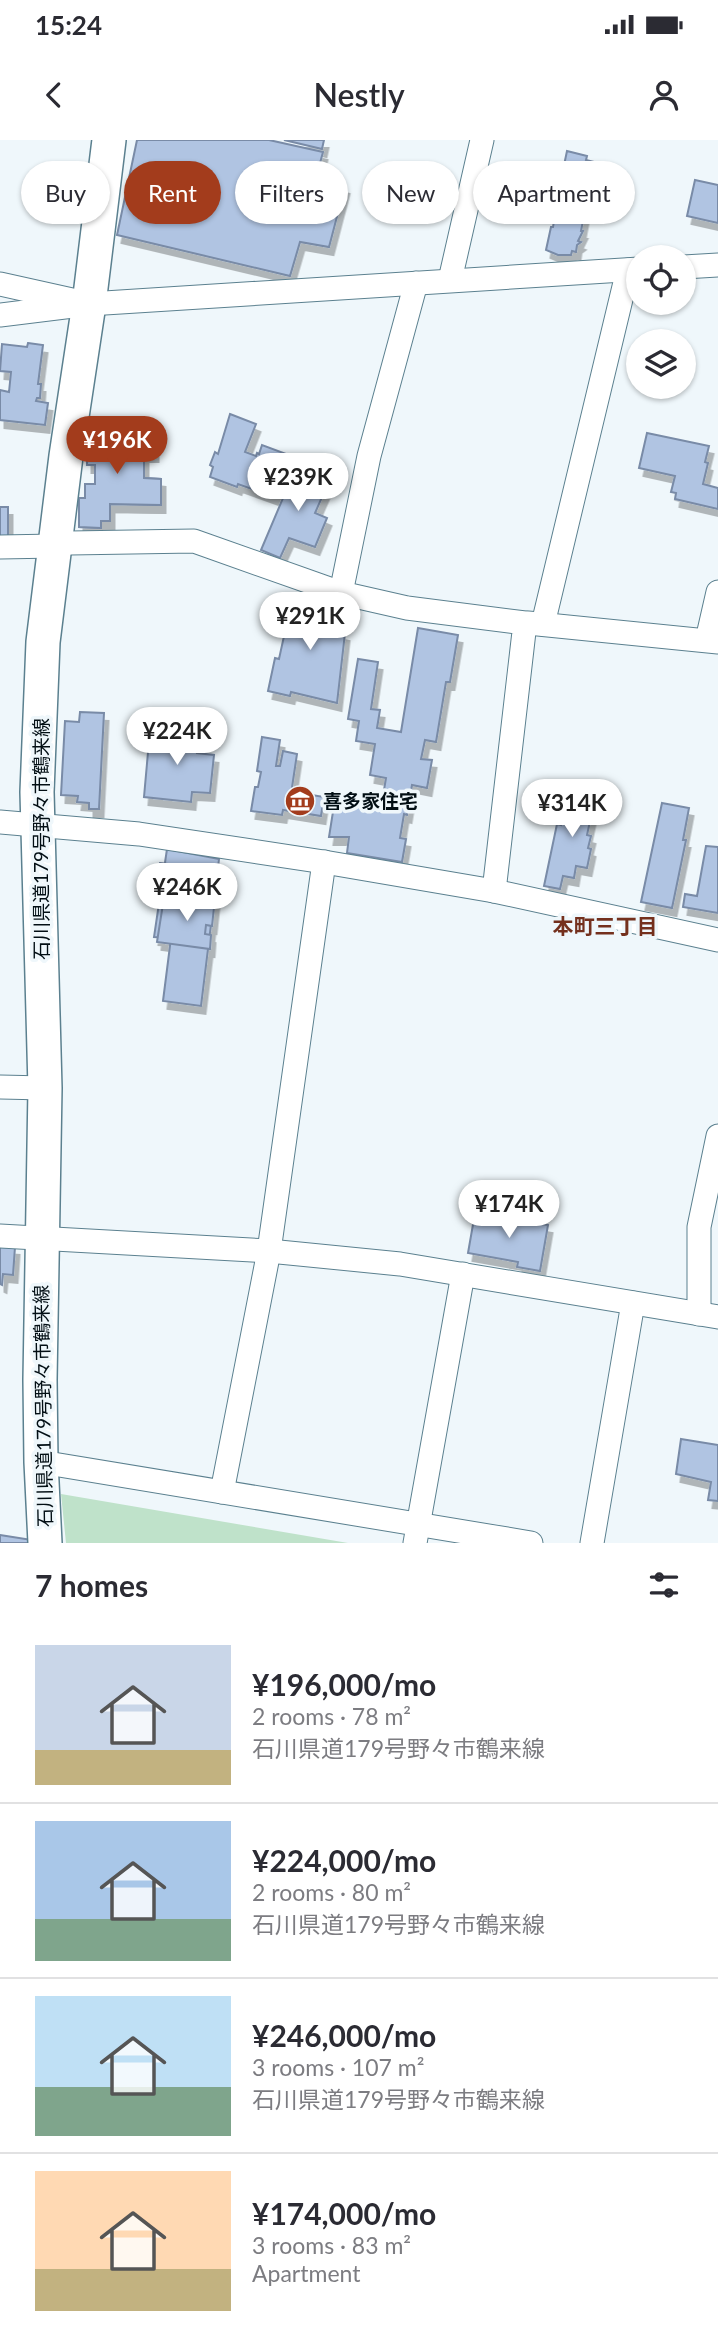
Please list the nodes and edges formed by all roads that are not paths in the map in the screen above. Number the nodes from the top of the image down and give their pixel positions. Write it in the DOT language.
graph roads {
  1 [pos="109,140"];
  2 [pos="482,140"];
  3 [pos="718,265"];
  4 [pos="696,266"];
  5 [pos="626,269"];
  6 [pos="450,280"];
  7 [pos="416,283"];
  8 [pos="0,284"];
  9 [pos="626,297"];
  10 [pos="89,304"];
  11 [pos="0,315"];
  12 [pos="0,547"];
  13 [pos="55,547"];
  14 [pos="718,592"];
  15 [pos="341,593"];
  16 [pos="534,624"];
  17 [pos="712,641"];
  18 [pos="0,822"];
  19 [pos="38,824"];
  20 [pos="324,862"];
  21 [pos="494,891"];
  22 [pos="718,940"];
  23 [pos="0,1087"];
  24 [pos="45,1088"];
  25 [pos="718,1136"];
  26 [pos="0,1236"];
  27 [pos="41,1238"];
  28 [pos="268,1251"];
  29 [pos="463,1274"];
  30 [pos="633,1303"];
  31 [pos="708,1316"];
  32 [pos="41,1462"];
  33 [pos="222,1492"];
  34 [pos="416,1533"];
  35 [pos="45,1543"];
  36 [pos="531,1543"];
  37 [pos="592,1543"];
  1 -- 10 [label="main road, 石川県道179号野々市鶴来線"];
  2 -- 6 [label="street"];
  3 -- 4 [label="street"];
  5 -- 6 [label="street"];
  6 -- 7 [label="street"];
  7 -- 10 [label="street"];
  7 -- 15 [label="street"];
  8 -- 10 [label="street"];
  9 -- 16 [label="street"];
  10 -- 11 [label="street"];
  10 -- 13 [label="main road, 石川県道179号野々市鶴来線"];
  12 -- 13 [label="street"];
  13 -- 15 [label="street"];
  13 -- 19 [label="main road, 石川県道179号野々市鶴来線"];
  14 -- 17 [label="street"];
  15 -- 16 [label="street"];
  16 -- 17 [label="street"];
  16 -- 21 [label="street"];
  18 -- 19 [label="street"];
  19 -- 20 [label="street"];
  19 -- 24 [label="main road, 石川県道179号野々市鶴来線"];
  20 -- 21 [label="street"];
  20 -- 28 [label="street"];
  21 -- 22 [label="street"];
  23 -- 24 [label="street"];
  24 -- 27 [label="main road, 石川県道179号野々市鶴来線"];
  25 -- 31 [label="street"];
  26 -- 27 [label="street"];
  27 -- 28 [label="street"];
  27 -- 32 [label="main road, 石川県道179号野々市鶴来線"];
  28 -- 29 [label="street"];
  28 -- 33 [label="street"];
  29 -- 30 [label="street"];
  29 -- 34 [label="street"];
  30 -- 31 [label="street"];
  30 -- 37 [label="street"];
  32 -- 33 [label="street"];
  32 -- 35 [label="main road, 石川県道179号野々市鶴来線"];
  33 -- 34 [label="street"];
  34 -- 36 [label="street"];
}
